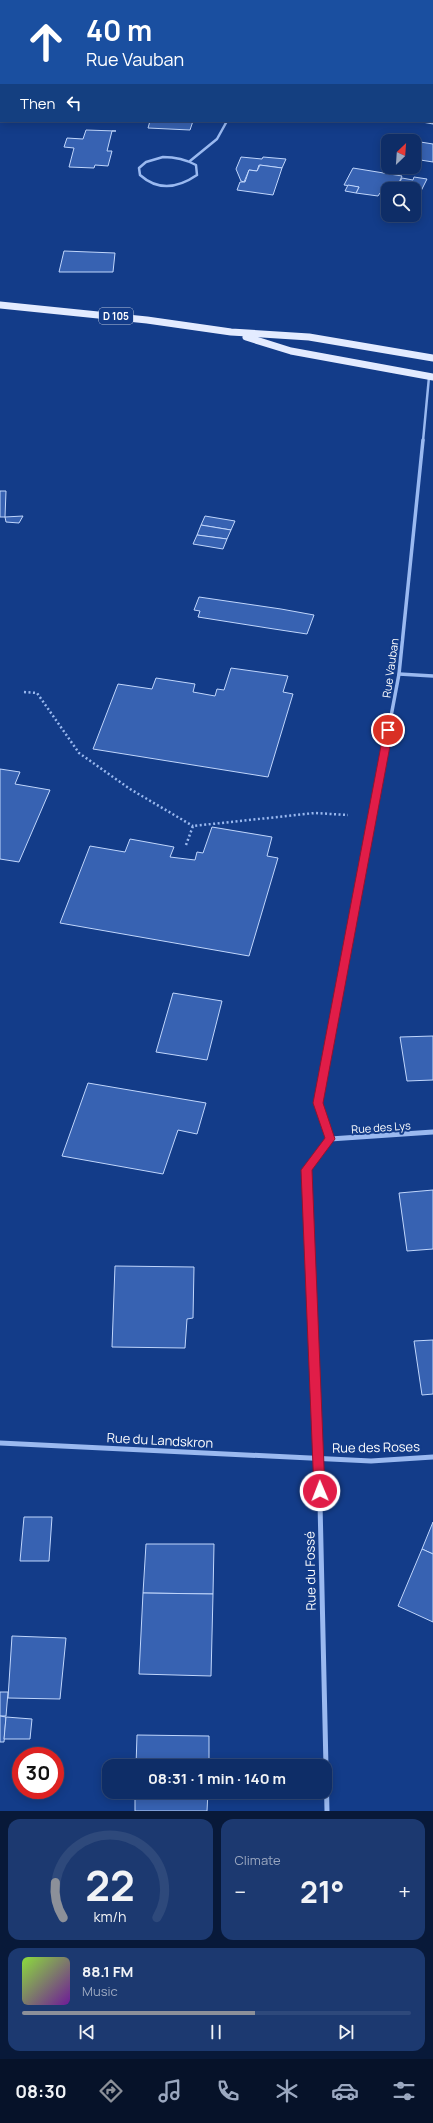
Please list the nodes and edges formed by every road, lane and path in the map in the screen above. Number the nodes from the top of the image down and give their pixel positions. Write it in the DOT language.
graph roads {
  1 [pos="227,122"];
  2 [pos="190,161"];
  3 [pos="0,305"];
  4 [pos="231,332"];
  5 [pos="432,355"];
  6 [pos="431,377"];
  7 [pos="399,674"];
  8 [pos="433,676"];
  9 [pos="24,692"];
  10 [pos="372,816"];
  11 [pos="193,826"];
  12 [pos="186,845"];
  13 [pos="433,1132"];
  14 [pos="330,1139"];
  15 [pos="0,1443"];
  16 [pos="433,1457"];
  17 [pos="319,1459"];
  18 [pos="327,1811"];
  1 -- 2 [label="street"];
  2 -- 2 [label="street"];
  3 -- 4 [label="main road, D 105"];
  4 -- 5 [label="main road, D 105"];
  4 -- 6 [label="main road, D 105"];
  6 -- 7 [label="street, Rue Vauban"];
  7 -- 8 [label="street"];
  7 -- 10 [label="street, Rue Vauban"];
  9 -- 11 [label="path"];
  10 -- 11 [label="path"];
  10 -- 14 [label="street, Rue Vauban"];
  11 -- 12 [label="path"];
  13 -- 14 [label="street, Rue des Lys"];
  14 -- 17 [label="street, Rue du Fossé"];
  15 -- 17 [label="street, Rue du Landskron"];
  16 -- 17 [label="street, Rue des Roses"];
  17 -- 18 [label="street, Rue du Fossé"];
}
